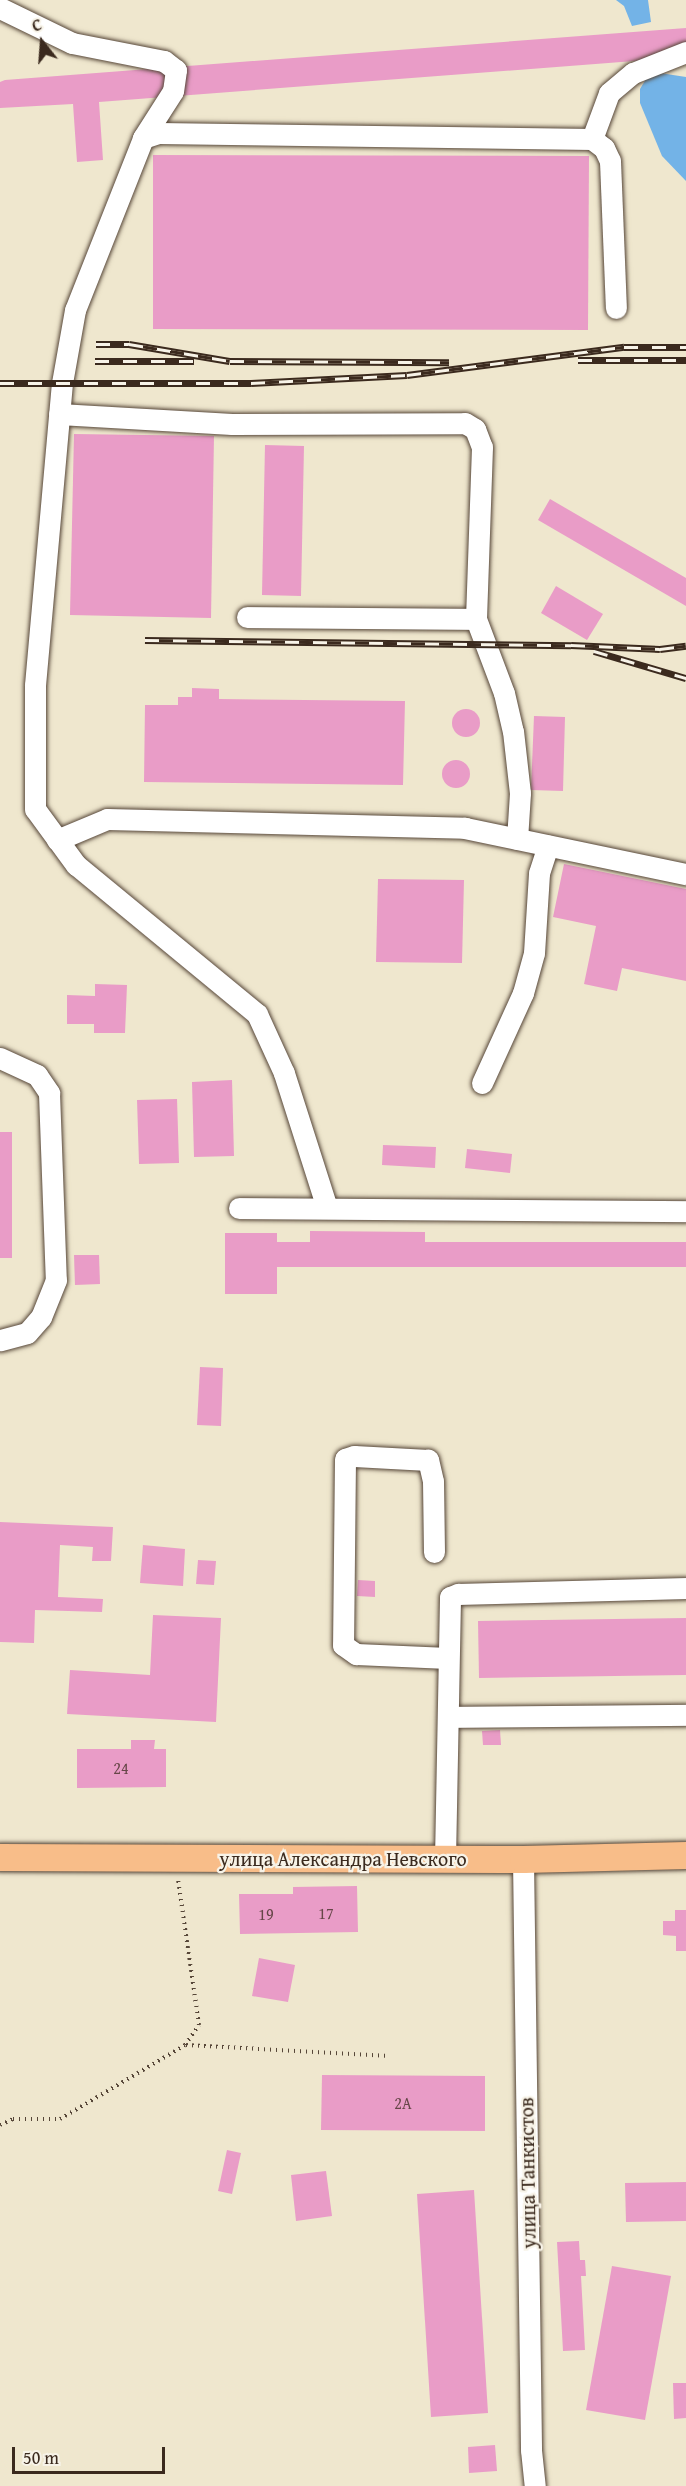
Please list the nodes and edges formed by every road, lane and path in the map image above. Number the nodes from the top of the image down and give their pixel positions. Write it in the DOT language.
graph roads {
  1 [pos="0,9"];
  2 [pos="686,51"];
  3 [pos="143,138"];
  4 [pos="592,139"];
  5 [pos="616,308"];
  6 [pos="59,414"];
  7 [pos="247,617"];
  8 [pos="476,619"];
  9 [pos="517,839"];
  10 [pos="57,840"];
  11 [pos="548,845"];
  12 [pos="686,874"];
  13 [pos="0,1058"];
  14 [pos="482,1083"];
  15 [pos="239,1208"];
  16 [pos="327,1208"];
  17 [pos="686,1211"];
  18 [pos="0,1340"];
  19 [pos="434,1552"];
  20 [pos="686,1588"];
  21 [pos="448,1658"];
  22 [pos="686,1715"];
  23 [pos="448,1717"];
  24 [pos="686,1855"];
  25 [pos="0,1857"];
  26 [pos="175,1857"];
  27 [pos="445,1859"];
  28 [pos="523,1859"];
  29 [pos="185,2045"];
  30 [pos="390,2056"];
  31 [pos="0,2125"];
  32 [pos="535,2486"];
  1 -- 3 [label="street"];
  2 -- 4 [label="street"];
  3 -- 4 [label="street"];
  3 -- 6 [label="street"];
  4 -- 5 [label="street"];
  6 -- 8 [label="street"];
  6 -- 10 [label="street"];
  7 -- 8 [label="street"];
  8 -- 9 [label="street"];
  9 -- 10 [label="street"];
  9 -- 11 [label="street"];
  10 -- 16 [label="street"];
  11 -- 12 [label="street"];
  11 -- 14 [label="street"];
  13 -- 18 [label="street"];
  15 -- 16 [label="street"];
  16 -- 17 [label="street"];
  19 -- 21 [label="street"];
  20 -- 21 [label="street"];
  21 -- 23 [label="street"];
  22 -- 23 [label="street"];
  23 -- 27 [label="street"];
  24 -- 28 [label="main road, улица Александра Невского"];
  25 -- 26 [label="main road, улица Александра Невского"];
  26 -- 27 [label="main road, улица Александра Невского"];
  26 -- 29 [label="path"];
  27 -- 28 [label="main road, улица Александра Невского"];
  28 -- 32 [label="street, улица Танкистов"];
  29 -- 30 [label="path"];
  29 -- 31 [label="path"];
}
